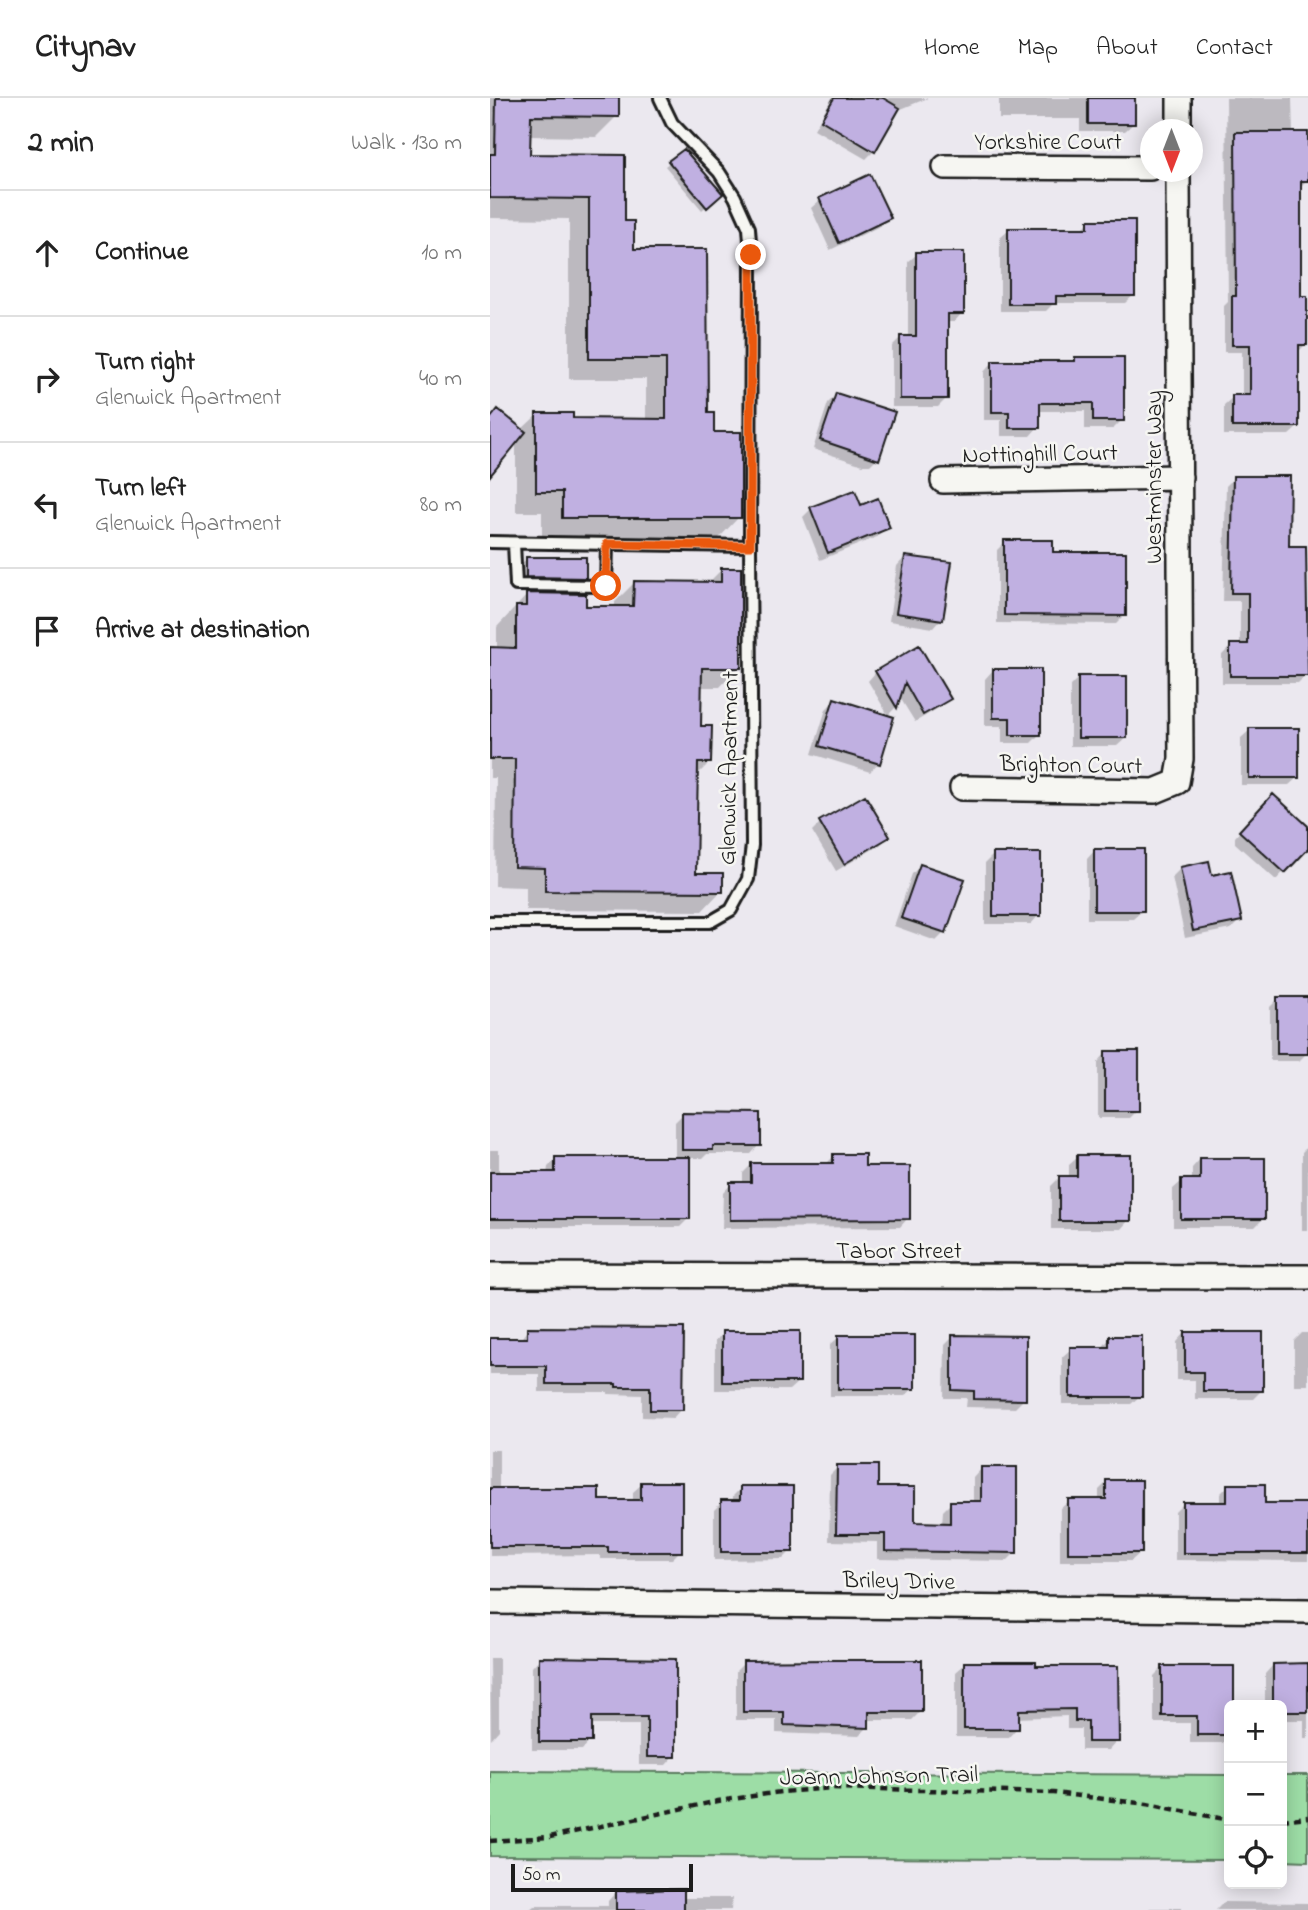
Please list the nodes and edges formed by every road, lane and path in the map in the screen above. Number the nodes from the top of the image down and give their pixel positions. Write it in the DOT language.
graph roads {
  1 [pos="660,98"];
  2 [pos="1179,98"];
  3 [pos="1179,119"];
  4 [pos="945,167"];
  5 [pos="1140,168"];
  6 [pos="1178,182"];
  7 [pos="1180,477"];
  8 [pos="943,481"];
  9 [pos="490,542"];
  10 [pos="514,543"];
  11 [pos="607,544"];
  12 [pos="750,546"];
  13 [pos="1177,782"];
  14 [pos="962,788"];
  15 [pos="490,922"];
  16 [pos="490,1275"];
  17 [pos="1308,1277"];
  18 [pos="490,1602"];
  19 [pos="1308,1611"];
  20 [pos="1308,1817"];
  21 [pos="1224,1819"];
  22 [pos="1287,1819"];
  23 [pos="490,1841"];
  1 -- 12 [label="lane, Glenwick Apartment"];
  2 -- 3 [label="street"];
  4 -- 5 [label="street, Yorkshire Court"];
  6 -- 7 [label="street, Westminster Way"];
  7 -- 8 [label="street, Nottinghill Court"];
  7 -- 13 [label="street, Westminster Way"];
  9 -- 10 [label="lane"];
  10 -- 11 [label="lane"];
  10 -- 11 [label="lane"];
  11 -- 12 [label="lane"];
  12 -- 15 [label="lane, Glenwick Apartment"];
  13 -- 14 [label="street, Brighton Court"];
  16 -- 17 [label="street, Tabor Street"];
  18 -- 19 [label="street, Briley Drive"];
  20 -- 22 [label="path"];
  21 -- 23 [label="path, Joann Johnson Trail"];
}
